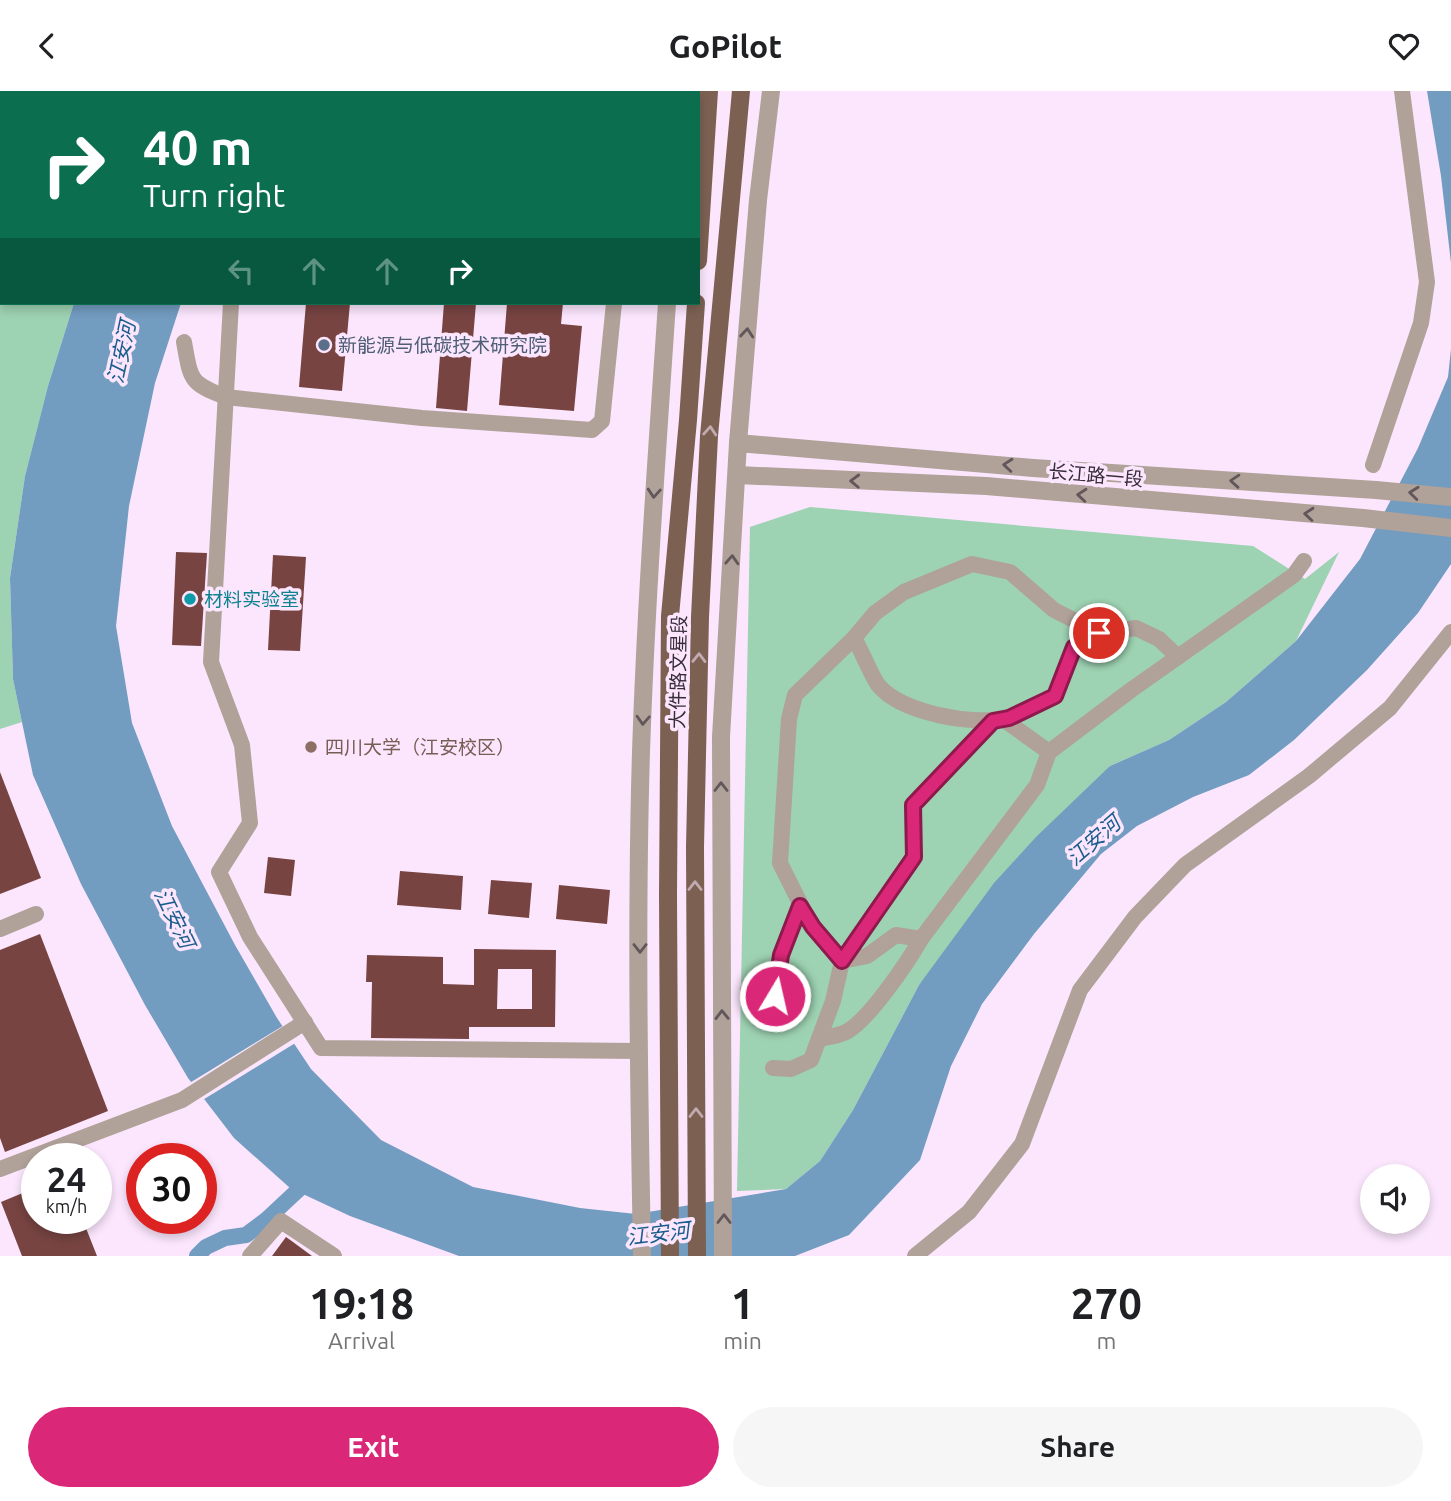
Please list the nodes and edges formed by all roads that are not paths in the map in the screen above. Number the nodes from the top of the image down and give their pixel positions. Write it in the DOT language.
graph roads {
  1 [pos="709,91"];
  2 [pos="741,91"];
  3 [pos="771,91"];
  4 [pos="1402,91"];
  5 [pos="700,230"];
  6 [pos="231,305"];
  7 [pos="614,305"];
  8 [pos="667,305"];
  9 [pos="696,305"];
  10 [pos="184,342"];
  11 [pos="226,397"];
  12 [pos="738,443"];
  13 [pos="1373,465"];
  14 [pos="737,475"];
  15 [pos="1451,497"];
  16 [pos="1451,528"];
  17 [pos="1304,561"];
  18 [pos="1451,632"];
  19 [pos="1099,633"];
  20 [pos="854,638"];
  21 [pos="1178,657"];
  22 [pos="998,720"];
  23 [pos="1049,753"];
  24 [pos="800,906"];
  25 [pos="36,914"];
  26 [pos="0,929"];
  27 [pos="921,939"];
  28 [pos="842,961"];
  29 [pos="748,990"];
  30 [pos="305,1022"];
  31 [pos="819,1038"];
  32 [pos="639,1051"];
  33 [pos="773,1068"];
  34 [pos="0,1169"];
  35 [pos="250,1256"];
  36 [pos="334,1256"];
  37 [pos="642,1256"];
  38 [pos="670,1256"];
  39 [pos="697,1256"];
  40 [pos="723,1256"];
  41 [pos="915,1256"];
  1 -- 5 [label="main road"];
  39 -- 2 [label="main road, 大件路文星段, one-way"];
  12 -- 3 [label="street, one-way"];
  4 -- 13 [label="street"];
  6 -- 11 [label="street"];
  7 -- 11 [label="street"];
  8 -- 32 [label="street, one-way"];
  9 -- 38 [label="main road, 大件路文星段"];
  10 -- 11 [label="street"];
  11 -- 30 [label="street"];
  12 -- 14 [label="street"];
  15 -- 12 [label="street, 长江路一段, one-way"];
  16 -- 14 [label="street, 长江路一段, one-way"];
  40 -- 14 [label="street, one-way"];
  17 -- 21 [label="street"];
  18 -- 41 [label="street"];
  19 -- 20 [label="street"];
  19 -- 21 [label="street"];
  19 -- 22 [label="street"];
  20 -- 22 [label="street"];
  20 -- 24 [label="street"];
  21 -- 23 [label="street"];
  22 -- 23 [label="street"];
  22 -- 28 [label="street"];
  23 -- 27 [label="street"];
  24 -- 28 [label="street"];
  24 -- 29 [label="street"];
  25 -- 26 [label="street"];
  27 -- 28 [label="street"];
  27 -- 31 [label="street"];
  28 -- 31 [label="street"];
  30 -- 32 [label="street"];
  30 -- 34 [label="street"];
  31 -- 33 [label="street"];
  32 -- 37 [label="street"];
  35 -- 36 [label="street"];
}
